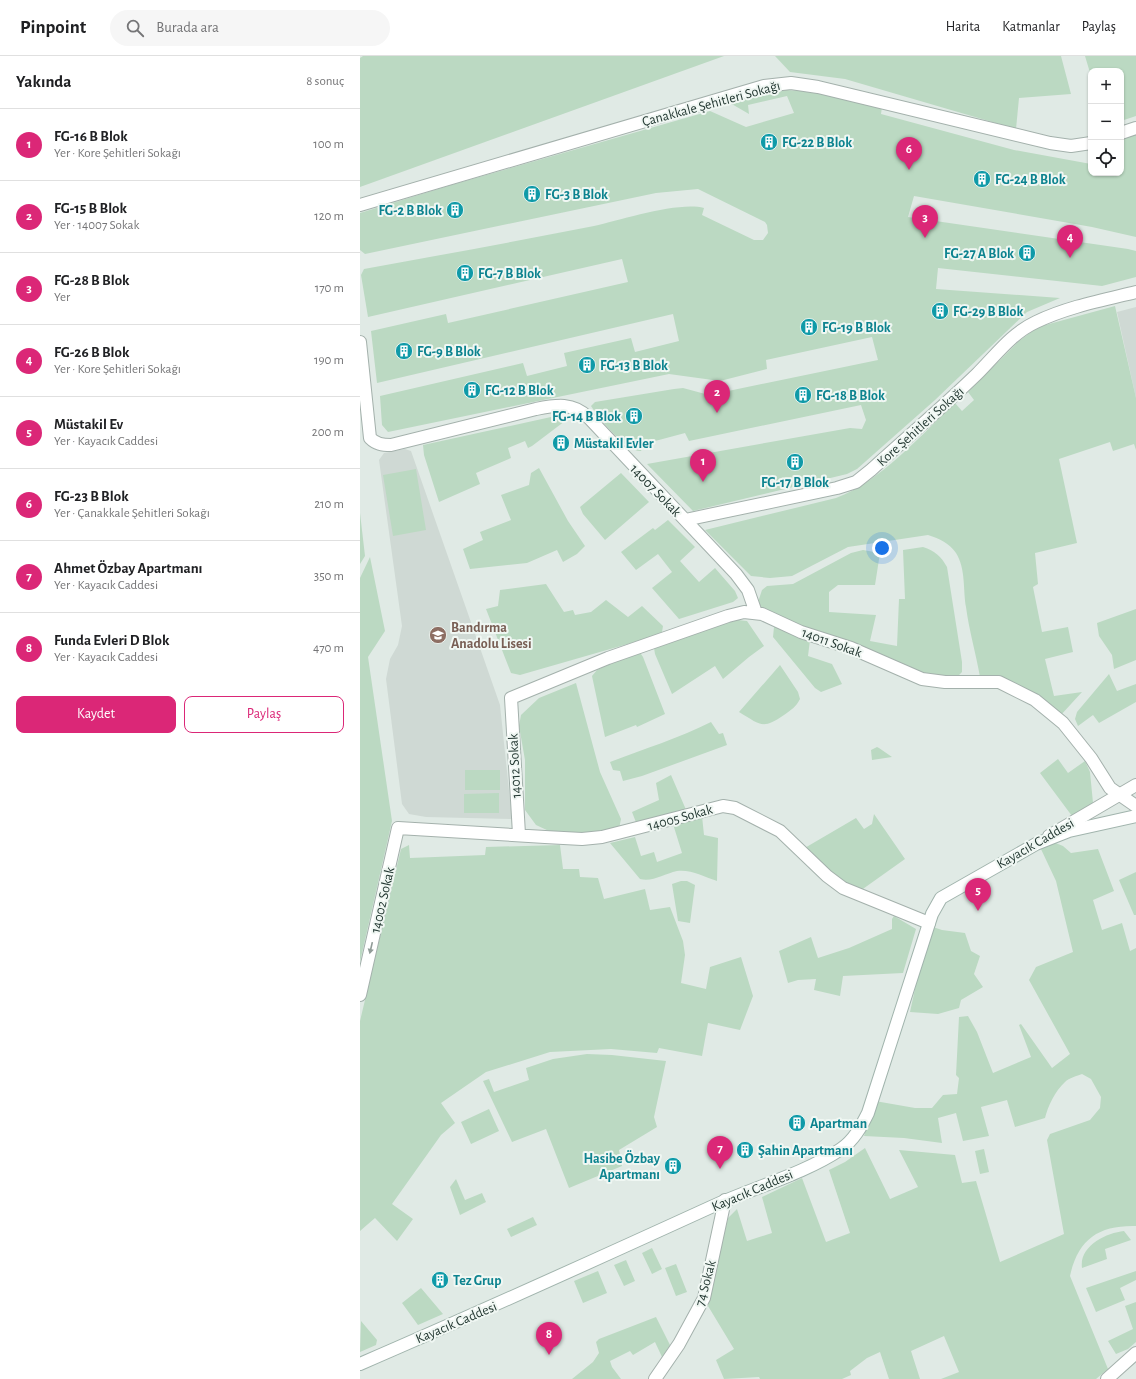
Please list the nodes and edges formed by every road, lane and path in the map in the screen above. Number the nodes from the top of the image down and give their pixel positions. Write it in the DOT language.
graph roads {
  1 [pos="1136,128"];
  2 [pos="1124,133"];
  3 [pos="1088,143"];
  4 [pos="360,205"];
  5 [pos="1136,292"];
  6 [pos="360,342"];
  7 [pos="685,520"];
  8 [pos="756,613"];
  9 [pos="511,698"];
  10 [pos="1136,785"];
  11 [pos="1118,795"];
  12 [pos="1136,806"];
  13 [pos="1136,816"];
  14 [pos="398,828"];
  15 [pos="519,834"];
  16 [pos="1036,844"];
  17 [pos="929,923"];
  18 [pos="360,995"];
  19 [pos="724,1200"];
  20 [pos="1136,1353"];
  21 [pos="360,1364"];
  22 [pos="655,1379"];
  23 [pos="1107,1379"];
  1 -- 2 [label="street"];
  3 -- 4 [label="street, Çanakkale Şehitleri Sokağı"];
  5 -- 7 [label="street, Kore Şehitleri Sokağı"];
  6 -- 7 [label="street, 14007 Sokak"];
  7 -- 8 [label="street, 14007 Sokak"];
  8 -- 9 [label="street, 14011 Sokak"];
  8 -- 11 [label="street, 14011 Sokak"];
  9 -- 15 [label="street, 14012 Sokak"];
  10 -- 11 [label="street, Kayacık Caddesi"];
  11 -- 12 [label="street, 14011 Sokak"];
  11 -- 16 [label="street, Kayacık Caddesi"];
  13 -- 16 [label="street"];
  14 -- 15 [label="street, 14005 Sokak"];
  14 -- 18 [label="street, 14002 Sokak, one-way"];
  15 -- 17 [label="street, 14005 Sokak"];
  16 -- 17 [label="street, Kayacık Caddesi"];
  17 -- 19 [label="street, Kayacık Caddesi"];
  19 -- 21 [label="street, Kayacık Caddesi"];
  19 -- 22 [label="street, 74 Sokak"];
  20 -- 23 [label="street"];
}
